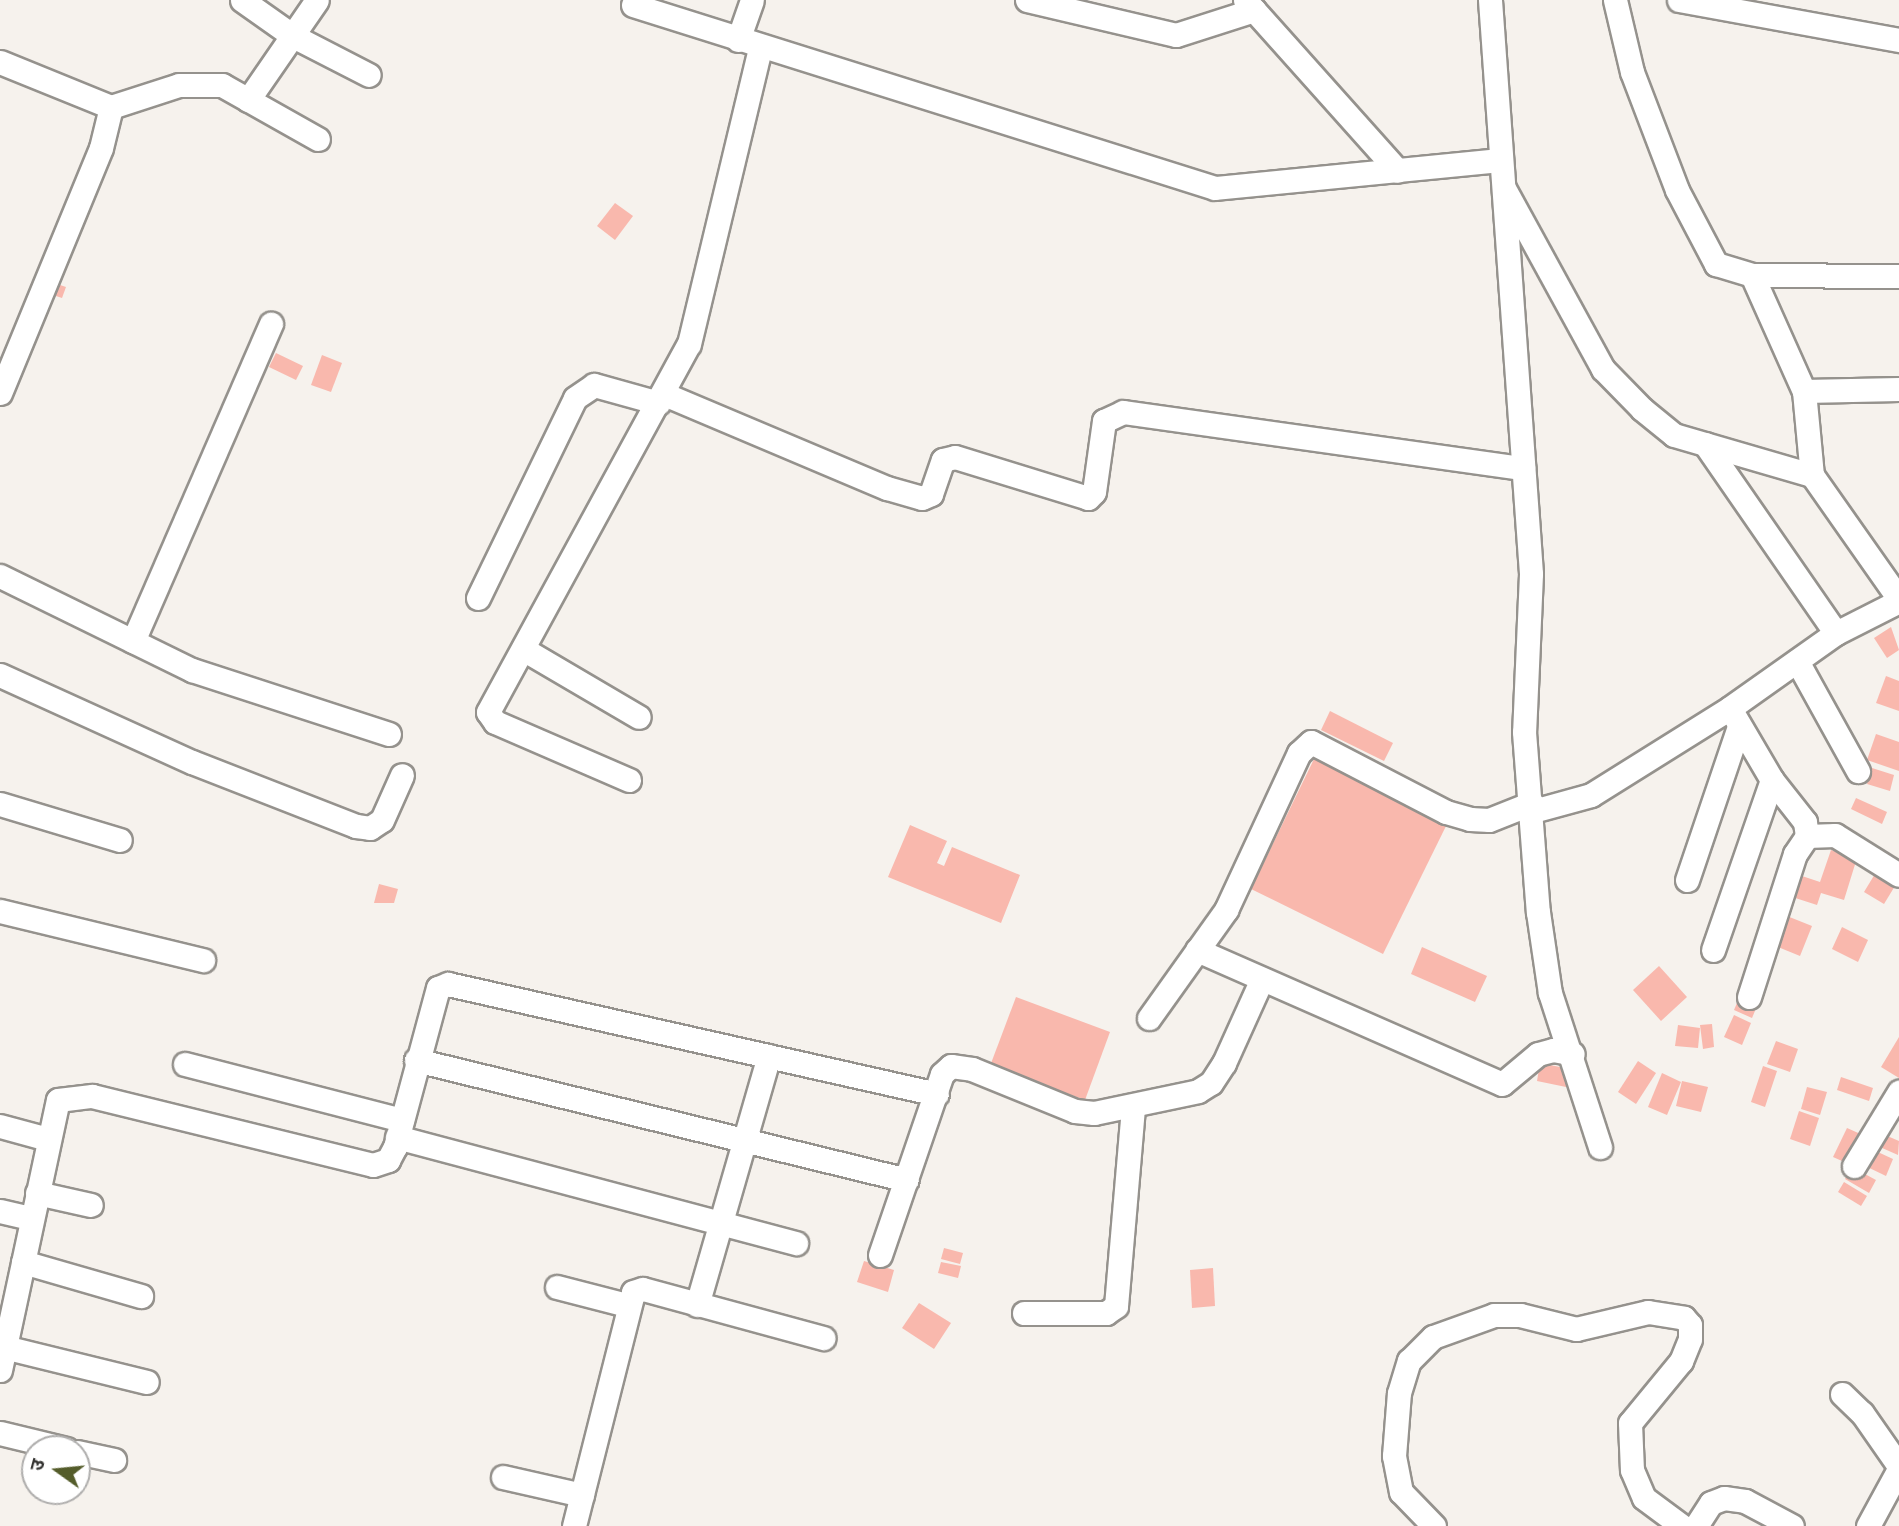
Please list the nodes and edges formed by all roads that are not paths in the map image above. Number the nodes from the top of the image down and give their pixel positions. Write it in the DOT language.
graph roads {
  1 [pos="242,0"];
  2 [pos="317,0"];
  3 [pos="752,0"];
  4 [pos="1027,0"];
  5 [pos="1490,0"];
  6 [pos="1615,0"];
  7 [pos="1679,0"];
  8 [pos="633,5"];
  9 [pos="1249,5"];
  10 [pos="293,36"];
  11 [pos="738,40"];
  12 [pos="1899,40"];
  13 [pos="760,48"];
  14 [pos="0,62"];
  15 [pos="369,75"];
  16 [pos="248,100"];
  17 [pos="111,107"];
  18 [pos="318,139"];
  19 [pos="1398,171"];
  20 [pos="1499,172"];
  21 [pos="1752,275"];
  22 [pos="1899,276"];
  23 [pos="271,324"];
  24 [pos="1899,389"];
  25 [pos="1804,391"];
  26 [pos="0,393"];
  27 [pos="662,399"];
  28 [pos="1705,444"];
  29 [pos="1523,468"];
  30 [pos="1812,475"];
  31 [pos="0,576"];
  32 [pos="478,598"];
  33 [pos="1899,600"];
  34 [pos="1836,633"];
  35 [pos="133,641"];
  36 [pos="523,649"];
  37 [pos="1797,661"];
  38 [pos="0,675"];
  39 [pos="639,717"];
  40 [pos="1735,717"];
  41 [pos="389,734"];
  42 [pos="1858,771"];
  43 [pos="402,775"];
  44 [pos="629,780"];
  45 [pos="1772,780"];
  46 [pos="0,804"];
  47 [pos="1532,807"];
  48 [pos="1807,836"];
  49 [pos="120,840"];
  50 [pos="1899,875"];
  51 [pos="1687,880"];
  52 [pos="0,911"];
  53 [pos="1197,950"];
  54 [pos="1713,950"];
  55 [pos="203,960"];
  56 [pos="1262,979"];
  57 [pos="1749,997"];
  58 [pos="1149,1018"];
  59 [pos="1573,1054"];
  60 [pos="769,1056"];
  61 [pos="416,1060"];
  62 [pos="185,1064"];
  63 [pos="1899,1092"];
  64 [pos="937,1094"];
  65 [pos="1133,1108"];
  66 [pos="0,1126"];
  67 [pos="399,1128"];
  68 [pos="48,1139"];
  69 [pos="743,1140"];
  70 [pos="1600,1147"];
  71 [pos="1854,1166"];
  72 [pos="907,1180"];
  73 [pos="37,1193"];
  74 [pos="91,1205"];
  75 [pos="0,1211"];
  76 [pos="32,1219"];
  77 [pos="720,1223"];
  78 [pos="796,1243"];
  79 [pos="880,1255"];
  80 [pos="14,1273"];
  81 [pos="557,1287"];
  82 [pos="141,1296"];
  83 [pos="627,1305"];
  84 [pos="697,1305"];
  85 [pos="1024,1313"];
  86 [pos="824,1339"];
  87 [pos="3,1347"];
  88 [pos="0,1370"];
  89 [pos="147,1382"];
  90 [pos="1842,1394"];
  91 [pos="0,1433"];
  92 [pos="21,1438"];
  93 [pos="91,1455"];
  94 [pos="114,1461"];
  95 [pos="1899,1467"];
  96 [pos="503,1477"];
  97 [pos="582,1495"];
  98 [pos="574,1526"];
  99 [pos="1434,1526"];
  100 [pos="1682,1526"];
  101 [pos="1696,1526"];
  102 [pos="1792,1526"];
  103 [pos="1868,1526"];
  1 -- 10 [label="street"];
  2 -- 10 [label="street"];
  3 -- 11 [label="street"];
  4 -- 9 [label="street"];
  5 -- 20 [label="street"];
  6 -- 21 [label="street"];
  7 -- 12 [label="street"];
  8 -- 11 [label="street"];
  9 -- 19 [label="street"];
  10 -- 15 [label="street"];
  10 -- 16 [label="street"];
  11 -- 13 [label="street"];
  13 -- 19 [label="street"];
  13 -- 27 [label="street"];
  14 -- 17 [label="street"];
  16 -- 17 [label="street"];
  16 -- 18 [label="street"];
  17 -- 26 [label="street"];
  19 -- 20 [label="street"];
  20 -- 28 [label="street"];
  20 -- 29 [label="street"];
  21 -- 22 [label="street"];
  21 -- 25 [label="street"];
  23 -- 35 [label="street"];
  24 -- 25 [label="street"];
  25 -- 30 [label="street"];
  27 -- 29 [label="street"];
  27 -- 32 [label="street"];
  27 -- 36 [label="street"];
  28 -- 30 [label="street"];
  28 -- 34 [label="street"];
  29 -- 47 [label="street"];
  30 -- 33 [label="street"];
  31 -- 35 [label="street"];
  33 -- 34 [label="street"];
  34 -- 37 [label="street"];
  35 -- 41 [label="street"];
  36 -- 39 [label="street"];
  36 -- 44 [label="street"];
  37 -- 40 [label="street"];
  37 -- 42 [label="street"];
  38 -- 43 [label="street"];
  40 -- 45 [label="street"];
  40 -- 47 [label="street"];
  40 -- 51 [label="street"];
  45 -- 48 [label="street"];
  45 -- 54 [label="street"];
  46 -- 49 [label="street"];
  47 -- 53 [label="street"];
  47 -- 59 [label="street"];
  48 -- 50 [label="street"];
  48 -- 57 [label="street"];
  52 -- 55 [label="street"];
  53 -- 56 [label="street"];
  53 -- 58 [label="street"];
  56 -- 59 [label="street"];
  56 -- 65 [label="street"];
  59 -- 70 [label="street"];
  60 -- 61 [label="street"];
  60 -- 64 [label="street"];
  60 -- 69 [label="street"];
  61 -- 67 [label="street"];
  61 -- 69 [label="street"];
  62 -- 67 [label="street"];
  63 -- 71 [label="street"];
  64 -- 65 [label="street"];
  64 -- 72 [label="street"];
  65 -- 85 [label="street"];
  66 -- 68 [label="street"];
  67 -- 68 [label="street"];
  67 -- 77 [label="street"];
  68 -- 73 [label="street"];
  69 -- 72 [label="street"];
  69 -- 77 [label="street"];
  72 -- 79 [label="street"];
  73 -- 74 [label="street"];
  73 -- 76 [label="street"];
  75 -- 76 [label="street"];
  76 -- 80 [label="street"];
  77 -- 78 [label="street"];
  77 -- 84 [label="street"];
  80 -- 82 [label="street"];
  80 -- 87 [label="street"];
  81 -- 83 [label="street"];
  83 -- 84 [label="street"];
  83 -- 97 [label="street"];
  84 -- 86 [label="street"];
  87 -- 88 [label="street"];
  87 -- 89 [label="street"];
  90 -- 95 [label="street"];
  91 -- 92 [label="street"];
  93 -- 94 [label="street"];
  95 -- 103 [label="street"];
  96 -- 97 [label="street"];
  97 -- 98 [label="street"];
  99 -- 100 [label="street"];
  101 -- 102 [label="street"];
}
